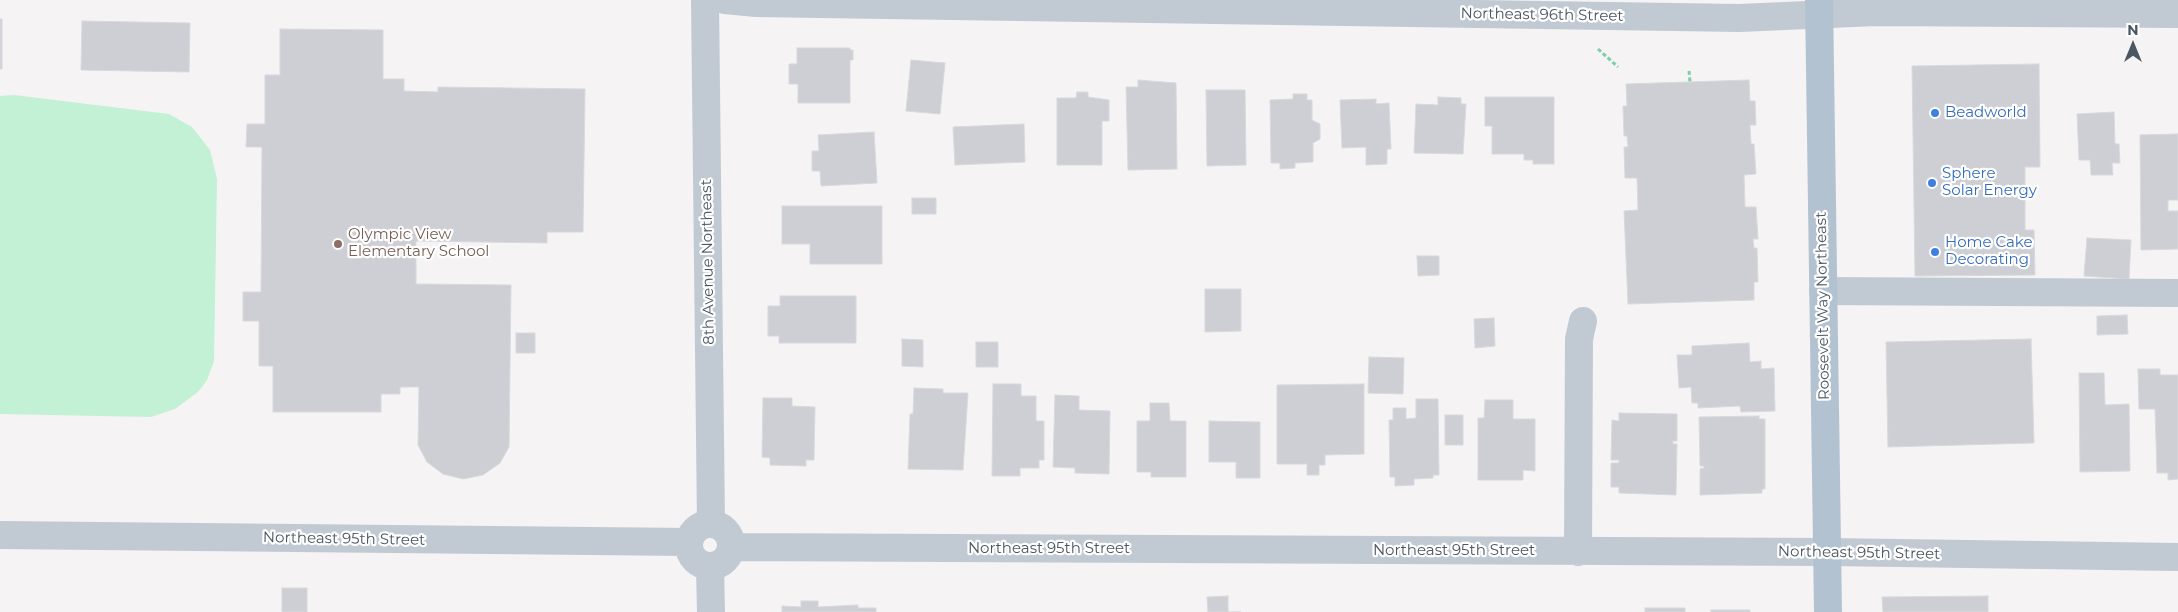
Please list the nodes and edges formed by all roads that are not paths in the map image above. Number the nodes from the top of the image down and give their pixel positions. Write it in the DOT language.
graph roads {
  1 [pos="705,0"];
  2 [pos="725,0"];
  3 [pos="1819,7"];
  4 [pos="2178,14"];
  5 [pos="1823,291"];
  6 [pos="2178,293"];
  7 [pos="1583,321"];
  8 [pos="711,524"];
  9 [pos="0,535"];
  10 [pos="689,542"];
  11 [pos="731,547"];
  12 [pos="1578,552"];
  13 [pos="1828,552"];
  14 [pos="2178,557"];
  15 [pos="710,567"];
  16 [pos="711,612"];
  17 [pos="1828,612"];
  1 -- 8 [label="street, 8th Avenue Northeast"];
  2 -- 3 [label="street, Northeast 96th Street"];
  3 -- 4 [label="street, Northeast 96th Street"];
  3 -- 5 [label="main road, Roosevelt Way Northeast"];
  5 -- 6 [label="street"];
  5 -- 13 [label="main road, Roosevelt Way Northeast"];
  7 -- 12 [label="street"];
  8 -- 10 [label="street"];
  8 -- 11 [label="street"];
  9 -- 10 [label="street, Northeast 95th Street"];
  10 -- 15 [label="street"];
  11 -- 12 [label="street, Northeast 95th Street"];
  11 -- 15 [label="street"];
  12 -- 13 [label="street, Northeast 95th Street"];
  13 -- 14 [label="street, Northeast 95th Street"];
  13 -- 17 [label="main road, Roosevelt Way Northeast"];
  15 -- 16 [label="street"];
}
